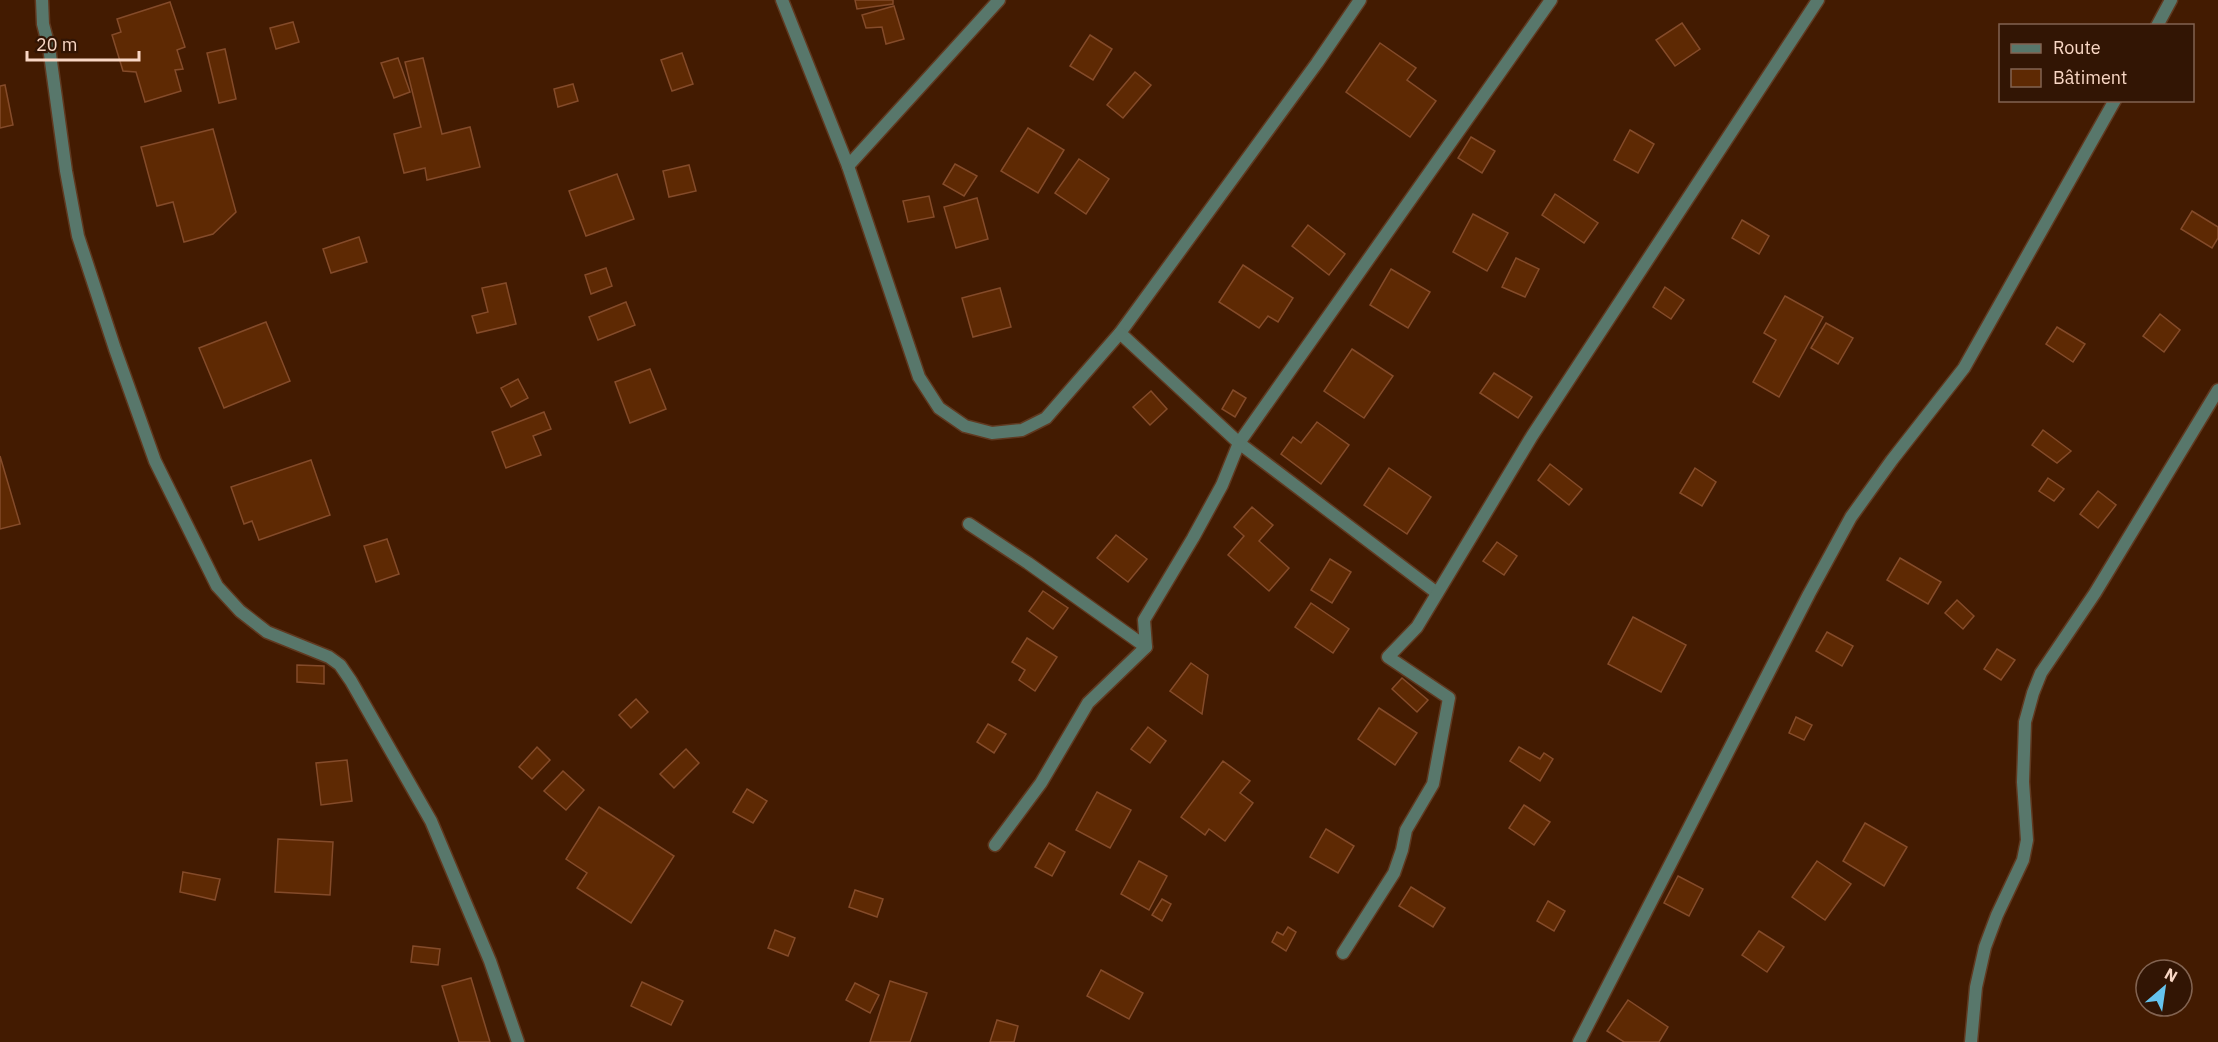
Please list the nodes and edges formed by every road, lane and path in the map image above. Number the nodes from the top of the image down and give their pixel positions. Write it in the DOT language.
graph roads {
  1 [pos="42,0"];
  2 [pos="782,0"];
  3 [pos="999,0"];
  4 [pos="1360,0"];
  5 [pos="1551,0"];
  6 [pos="1818,0"];
  7 [pos="2170,0"];
  8 [pos="2158,24"];
  9 [pos="2114,102"];
  10 [pos="848,166"];
  11 [pos="1120,333"];
  12 [pos="2218,390"];
  13 [pos="1239,443"];
  14 [pos="969,524"];
  15 [pos="1437,593"];
  16 [pos="1146,647"];
  17 [pos="995,845"];
  18 [pos="1342,953"];
  19 [pos="518,1042"];
  20 [pos="1579,1042"];
  21 [pos="1971,1042"];
  1 -- 19 [label="street"];
  2 -- 10 [label="street"];
  3 -- 10 [label="street"];
  4 -- 11 [label="street"];
  5 -- 13 [label="street"];
  6 -- 15 [label="street"];
  7 -- 8 [label="street"];
  9 -- 20 [label="street"];
  10 -- 11 [label="street"];
  11 -- 13 [label="street"];
  12 -- 21 [label="street"];
  13 -- 15 [label="street"];
  13 -- 16 [label="street"];
  14 -- 16 [label="street"];
  15 -- 18 [label="street"];
  16 -- 17 [label="street"];
}
